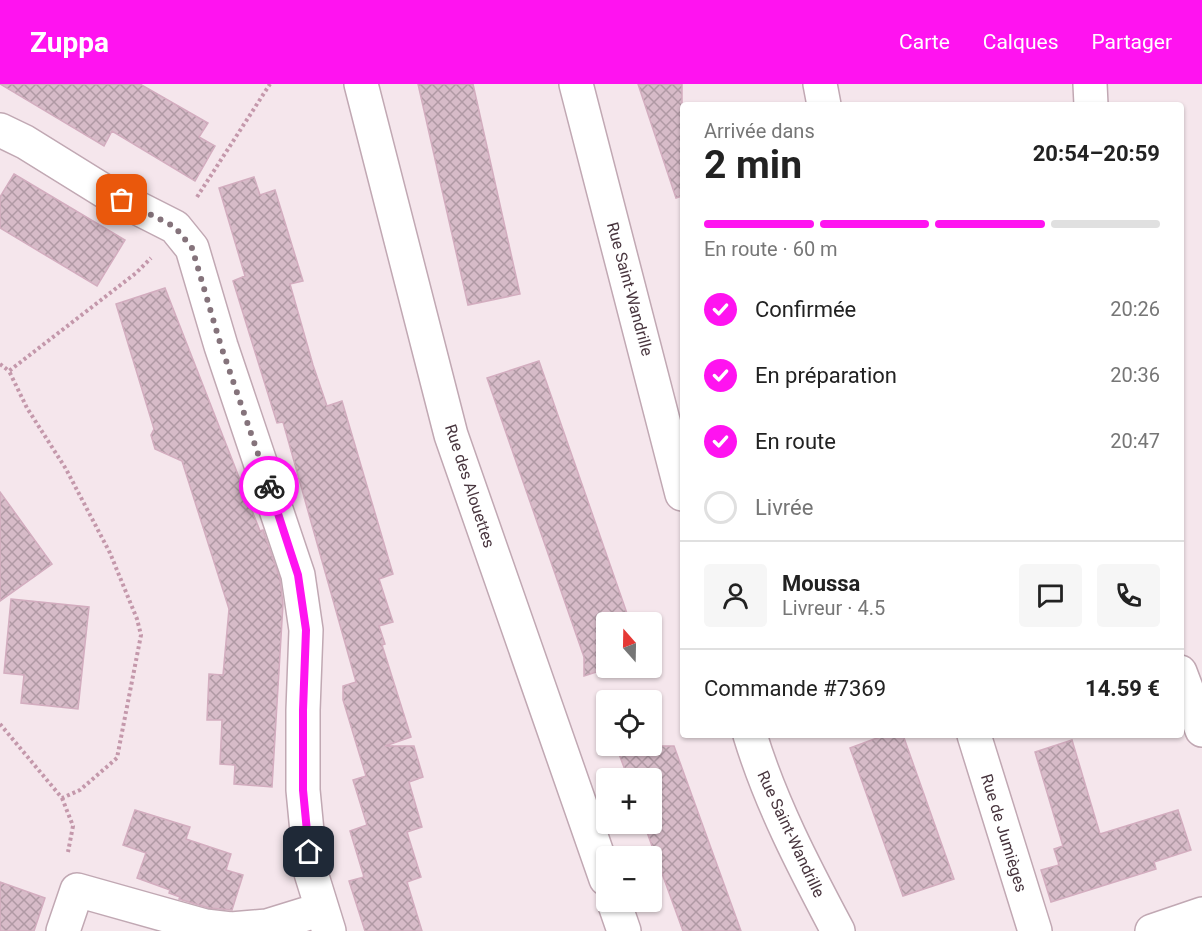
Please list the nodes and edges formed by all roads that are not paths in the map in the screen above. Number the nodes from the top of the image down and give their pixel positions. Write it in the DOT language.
graph roads {
  1 [pos="361,84"];
  2 [pos="576,84"];
  3 [pos="820,84"];
  4 [pos="1090,84"];
  5 [pos="823,102"];
  6 [pos="1091,102"];
  7 [pos="0,130"];
  8 [pos="680,487"];
  9 [pos="1184,683"];
  10 [pos="1202,730"];
  11 [pos="751,738"];
  12 [pos="975,738"];
  13 [pos="596,850"];
  14 [pos="617,912"];
  15 [pos="1202,914"];
  16 [pos="129,918"];
  17 [pos="326,920"];
  18 [pos="63,931"];
  19 [pos="624,931"];
  20 [pos="838,931"];
  21 [pos="1035,931"];
  22 [pos="1152,931"];
  1 -- 13 [label="street, Rue des Alouettes"];
  2 -- 8 [label="street, Rue Saint-Wandrille"];
  3 -- 5 [label="street"];
  4 -- 6 [label="street"];
  7 -- 17 [label="street"];
  9 -- 10 [label="street"];
  11 -- 20 [label="street, Rue Saint-Wandrille"];
  12 -- 21 [label="street, Rue de Jumièges"];
  14 -- 19 [label="street"];
  15 -- 22 [label="street"];
  16 -- 17 [label="street"];
  16 -- 18 [label="street"];
}
